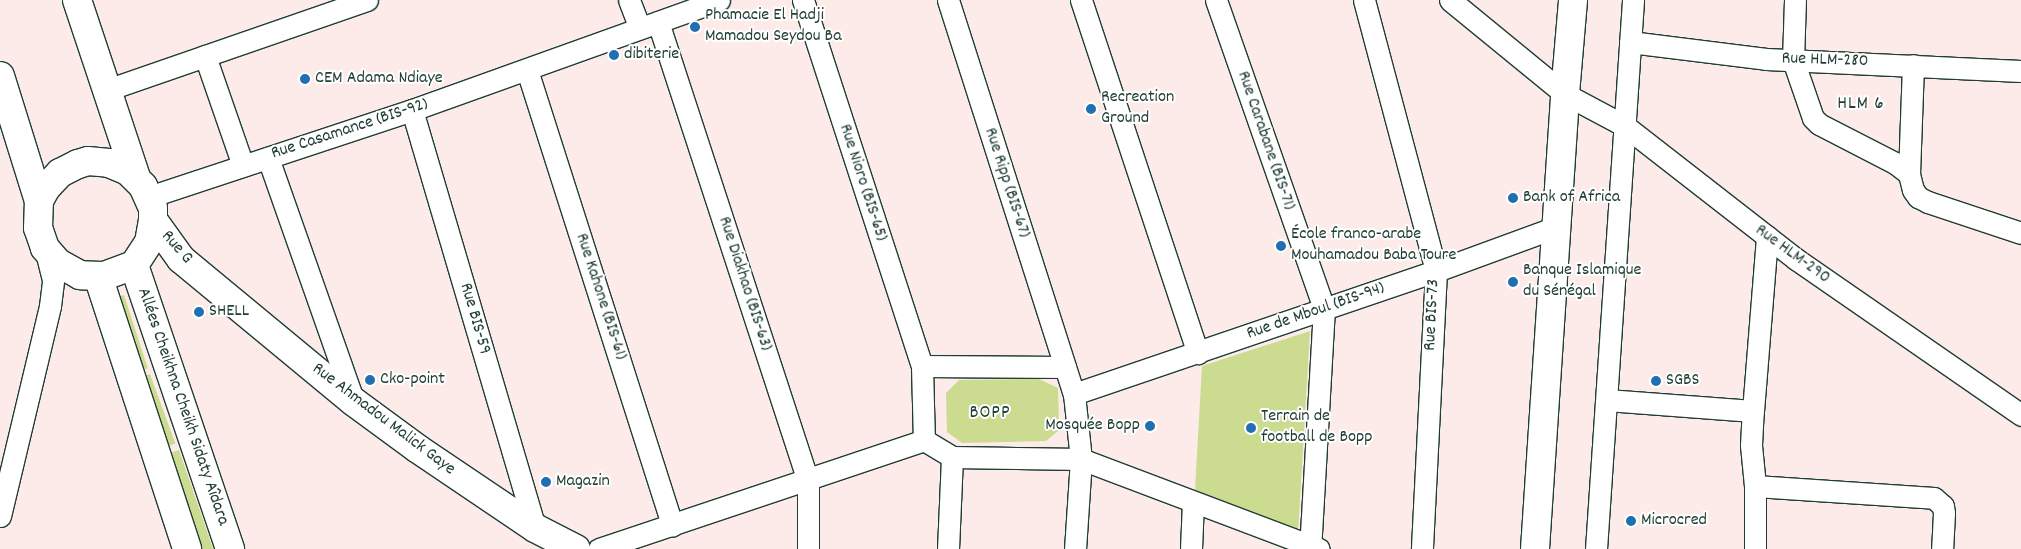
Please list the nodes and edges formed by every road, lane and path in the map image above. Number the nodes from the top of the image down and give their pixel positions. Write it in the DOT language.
graph roads {
  1 [pos="77,0"];
  2 [pos="367,0"];
  3 [pos="629,0"];
  4 [pos="719,0"];
  5 [pos="803,0"];
  6 [pos="948,0"];
  7 [pos="1081,0"];
  8 [pos="1216,0"];
  9 [pos="1364,0"];
  10 [pos="1573,0"];
  11 [pos="1633,0"];
  12 [pos="1795,0"];
  13 [pos="1454,1"];
  14 [pos="649,25"];
  15 [pos="1630,42"];
  16 [pos="206,56"];
  17 [pos="1793,60"];
  18 [pos="1913,65"];
  19 [pos="527,70"];
  20 [pos="2021,72"];
  21 [pos="0,76"];
  22 [pos="107,90"];
  23 [pos="1565,94"];
  24 [pos="412,110"];
  25 [pos="1625,126"];
  26 [pos="8,130"];
  27 [pos="268,158"];
  28 [pos="243,166"];
  29 [pos="1909,174"];
  30 [pos="146,198"];
  31 [pos="39,201"];
  32 [pos="1556,227"];
  33 [pos="2021,233"];
  34 [pos="1767,237"];
  35 [pos="45,248"];
  36 [pos="135,263"];
  37 [pos="1436,271"];
  38 [pos="201,274"];
  39 [pos="89,276"];
  40 [pos="50,306"];
  41 [pos="1324,308"];
  42 [pos="1198,353"];
  43 [pos="922,366"];
  44 [pos="1065,367"];
  45 [pos="1074,394"];
  46 [pos="1607,400"];
  47 [pos="354,402"];
  48 [pos="1752,411"];
  49 [pos="2021,415"];
  50 [pos="924,440"];
  51 [pos="952,457"];
  52 [pos="1081,459"];
  53 [pos="808,480"];
  54 [pos="1755,486"];
  55 [pos="1193,502"];
  56 [pos="0,516"];
  57 [pos="672,525"];
  58 [pos="535,528"];
  59 [pos="1313,548"];
  60 [pos="187,549"];
  61 [pos="230,549"];
  62 [pos="576,549"];
  63 [pos="598,549"];
  64 [pos="808,549"];
  65 [pos="948,549"];
  66 [pos="1075,549"];
  67 [pos="1190,549"];
  68 [pos="1422,549"];
  69 [pos="1535,549"];
  70 [pos="1596,549"];
  71 [pos="1755,549"];
  72 [pos="1942,549"];
  1 -- 22 [label="street"];
  2 -- 16 [label="street"];
  3 -- 14 [label="street, Rue Diakhao (BIS-63)"];
  4 -- 14 [label="street, Rue Casamance (BIS-92)"];
  5 -- 43 [label="street, Rue Nioro (BIS-65)"];
  6 -- 44 [label="street, Rue Ripp (BIS-67)"];
  7 -- 42 [label="street"];
  8 -- 41 [label="street, Rue Carabane (BIS-71)"];
  9 -- 37 [label="street, Rue BIS-73"];
  10 -- 23 [label="street"];
  11 -- 15 [label="street"];
  12 -- 17 [label="street"];
  13 -- 23 [label="street, Rue HLM-290"];
  14 -- 19 [label="street, Rue Casamance (BIS-92)"];
  14 -- 53 [label="street, Rue Diakhao (BIS-63)"];
  15 -- 17 [label="street, Rue HLM-280"];
  15 -- 25 [label="street"];
  16 -- 22 [label="street"];
  16 -- 28 [label="street"];
  17 -- 18 [label="street, Rue HLM-280"];
  17 -- 29 [label="street"];
  18 -- 20 [label="street, Rue HLM-280"];
  18 -- 29 [label="street"];
  19 -- 24 [label="street, Rue Casamance (BIS-92)"];
  19 -- 57 [label="street, Rue Kahone (BIS-61)"];
  21 -- 26 [label="street"];
  22 -- 30 [label="street"];
  23 -- 25 [label="street, Rue HLM-290"];
  23 -- 32 [label="street"];
  24 -- 27 [label="street, Rue Casamance (BIS-92)"];
  24 -- 58 [label="street, Rue BIS-59"];
  25 -- 34 [label="street, Rue HLM-290"];
  25 -- 46 [label="street"];
  26 -- 31 [label="street"];
  27 -- 28 [label="street, Rue Casamance (BIS-92)"];
  27 -- 47 [label="street"];
  28 -- 30 [label="street, Rue Casamance (BIS-92)"];
  29 -- 33 [label="street"];
  30 -- 31 [label="street"];
  30 -- 36 [label="street"];
  30 -- 38 [label="street, Rue G"];
  31 -- 35 [label="street"];
  32 -- 37 [label="street, Rue de Mboul (BIS-94)"];
  32 -- 69 [label="street"];
  34 -- 48 [label="street"];
  34 -- 49 [label="street, Rue HLM-290"];
  35 -- 39 [label="street"];
  35 -- 40 [label="street"];
  36 -- 38 [label="street"];
  36 -- 39 [label="street"];
  36 -- 61 [label="street, Allées Cheikhna Cheikh Sidaty Aîdara"];
  37 -- 41 [label="street, Rue de Mboul (BIS-94)"];
  37 -- 68 [label="street, Rue BIS-73"];
  38 -- 47 [label="street, Rue Ahmadou Malick Gaye"];
  39 -- 40 [label="street"];
  39 -- 60 [label="street"];
  40 -- 56 [label="street"];
  41 -- 42 [label="street, Rue de Mboul (BIS-94)"];
  41 -- 59 [label="street, Rue Carabane (BIS-71)"];
  42 -- 45 [label="street, Rue de Mboul (BIS-94)"];
  43 -- 44 [label="street"];
  43 -- 50 [label="street, Rue Nioro (BIS-65)"];
  44 -- 45 [label="street, Rue Ripp (BIS-67)"];
  45 -- 52 [label="street, Rue Ripp (BIS-67)"];
  46 -- 48 [label="street"];
  46 -- 70 [label="street"];
  47 -- 58 [label="street, Rue Ahmadou Malick Gaye"];
  48 -- 54 [label="street"];
  50 -- 51 [label="street"];
  50 -- 53 [label="street"];
  51 -- 52 [label="street"];
  51 -- 65 [label="street"];
  52 -- 55 [label="street"];
  52 -- 66 [label="street"];
  53 -- 57 [label="street"];
  53 -- 64 [label="street, Rue Diakhao (BIS-63)"];
  54 -- 71 [label="street"];
  54 -- 72 [label="street"];
  55 -- 59 [label="street"];
  55 -- 67 [label="street"];
  57 -- 63 [label="street"];
  58 -- 62 [label="street, Rue Ahmadou Malick Gaye"];
}
